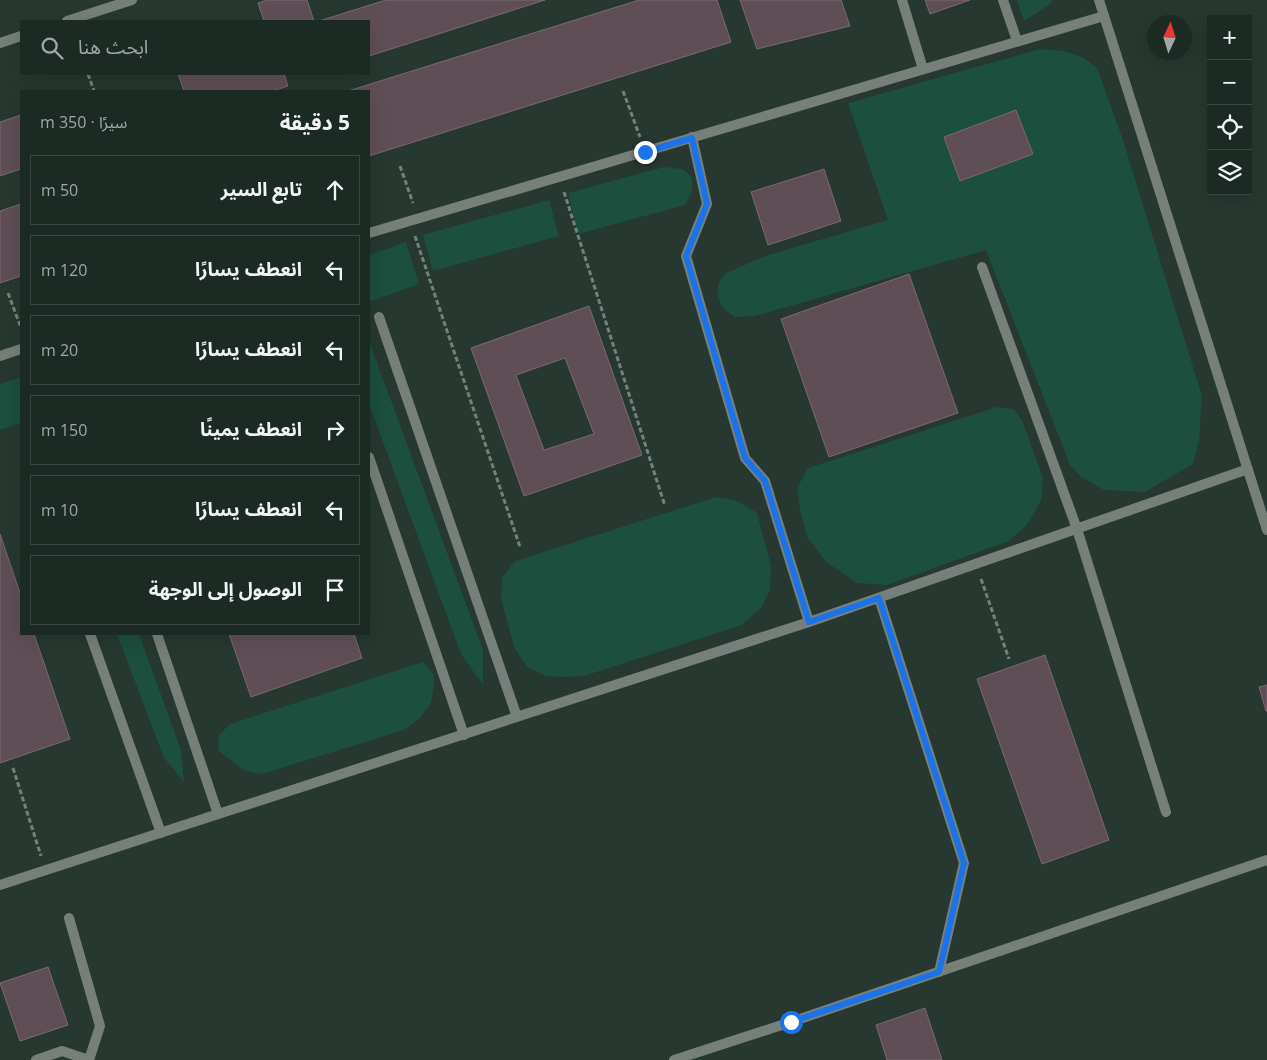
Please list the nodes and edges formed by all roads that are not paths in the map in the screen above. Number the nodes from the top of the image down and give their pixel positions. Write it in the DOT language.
graph roads {
  1 [pos="132,0"];
  2 [pos="902,0"];
  3 [pos="1002,0"];
  4 [pos="1099,0"];
  5 [pos="1104,16"];
  6 [pos="70,20"];
  7 [pos="20,36"];
  8 [pos="1017,41"];
  9 [pos="0,43"];
  10 [pos="923,69"];
  11 [pos="692,138"];
  12 [pos="370,234"];
  13 [pos="982,267"];
  14 [pos="379,317"];
  15 [pos="20,349"];
  16 [pos="0,356"];
  17 [pos="370,459"];
  18 [pos="1248,469"];
  19 [pos="1077,528"];
  20 [pos="1267,530"];
  21 [pos="879,598"];
  22 [pos="809,622"];
  23 [pos="90,635"];
  24 [pos="158,635"];
  25 [pos="517,717"];
  26 [pos="464,735"];
  27 [pos="1166,812"];
  28 [pos="218,814"];
  29 [pos="161,833"];
  30 [pos="1267,860"];
  31 [pos="0,885"];
  32 [pos="69,918"];
  33 [pos="939,972"];
  34 [pos="705,1055"];
  35 [pos="36,1060"];
  36 [pos="89,1060"];
  37 [pos="674,1060"];
  1 -- 6 [label="lane"];
  2 -- 10 [label="lane"];
  3 -- 8 [label="lane"];
  4 -- 5 [label="lane"];
  5 -- 8 [label="lane"];
  5 -- 18 [label="lane"];
  7 -- 9 [label="lane"];
  8 -- 10 [label="lane"];
  10 -- 11 [label="lane"];
  11 -- 12 [label="lane"];
  11 -- 22 [label="lane"];
  13 -- 19 [label="lane"];
  14 -- 25 [label="lane"];
  15 -- 16 [label="lane"];
  17 -- 26 [label="lane"];
  18 -- 19 [label="lane"];
  18 -- 20 [label="lane"];
  19 -- 21 [label="lane"];
  19 -- 27 [label="lane"];
  21 -- 22 [label="lane"];
  21 -- 33 [label="lane"];
  22 -- 25 [label="lane"];
  23 -- 29 [label="lane"];
  24 -- 28 [label="lane"];
  25 -- 26 [label="lane"];
  26 -- 28 [label="lane"];
  28 -- 29 [label="lane"];
  29 -- 31 [label="lane"];
  30 -- 33 [label="lane"];
  32 -- 36 [label="lane"];
  33 -- 34 [label="lane"];
  34 -- 37 [label="lane"];
  35 -- 36 [label="lane"];
}
